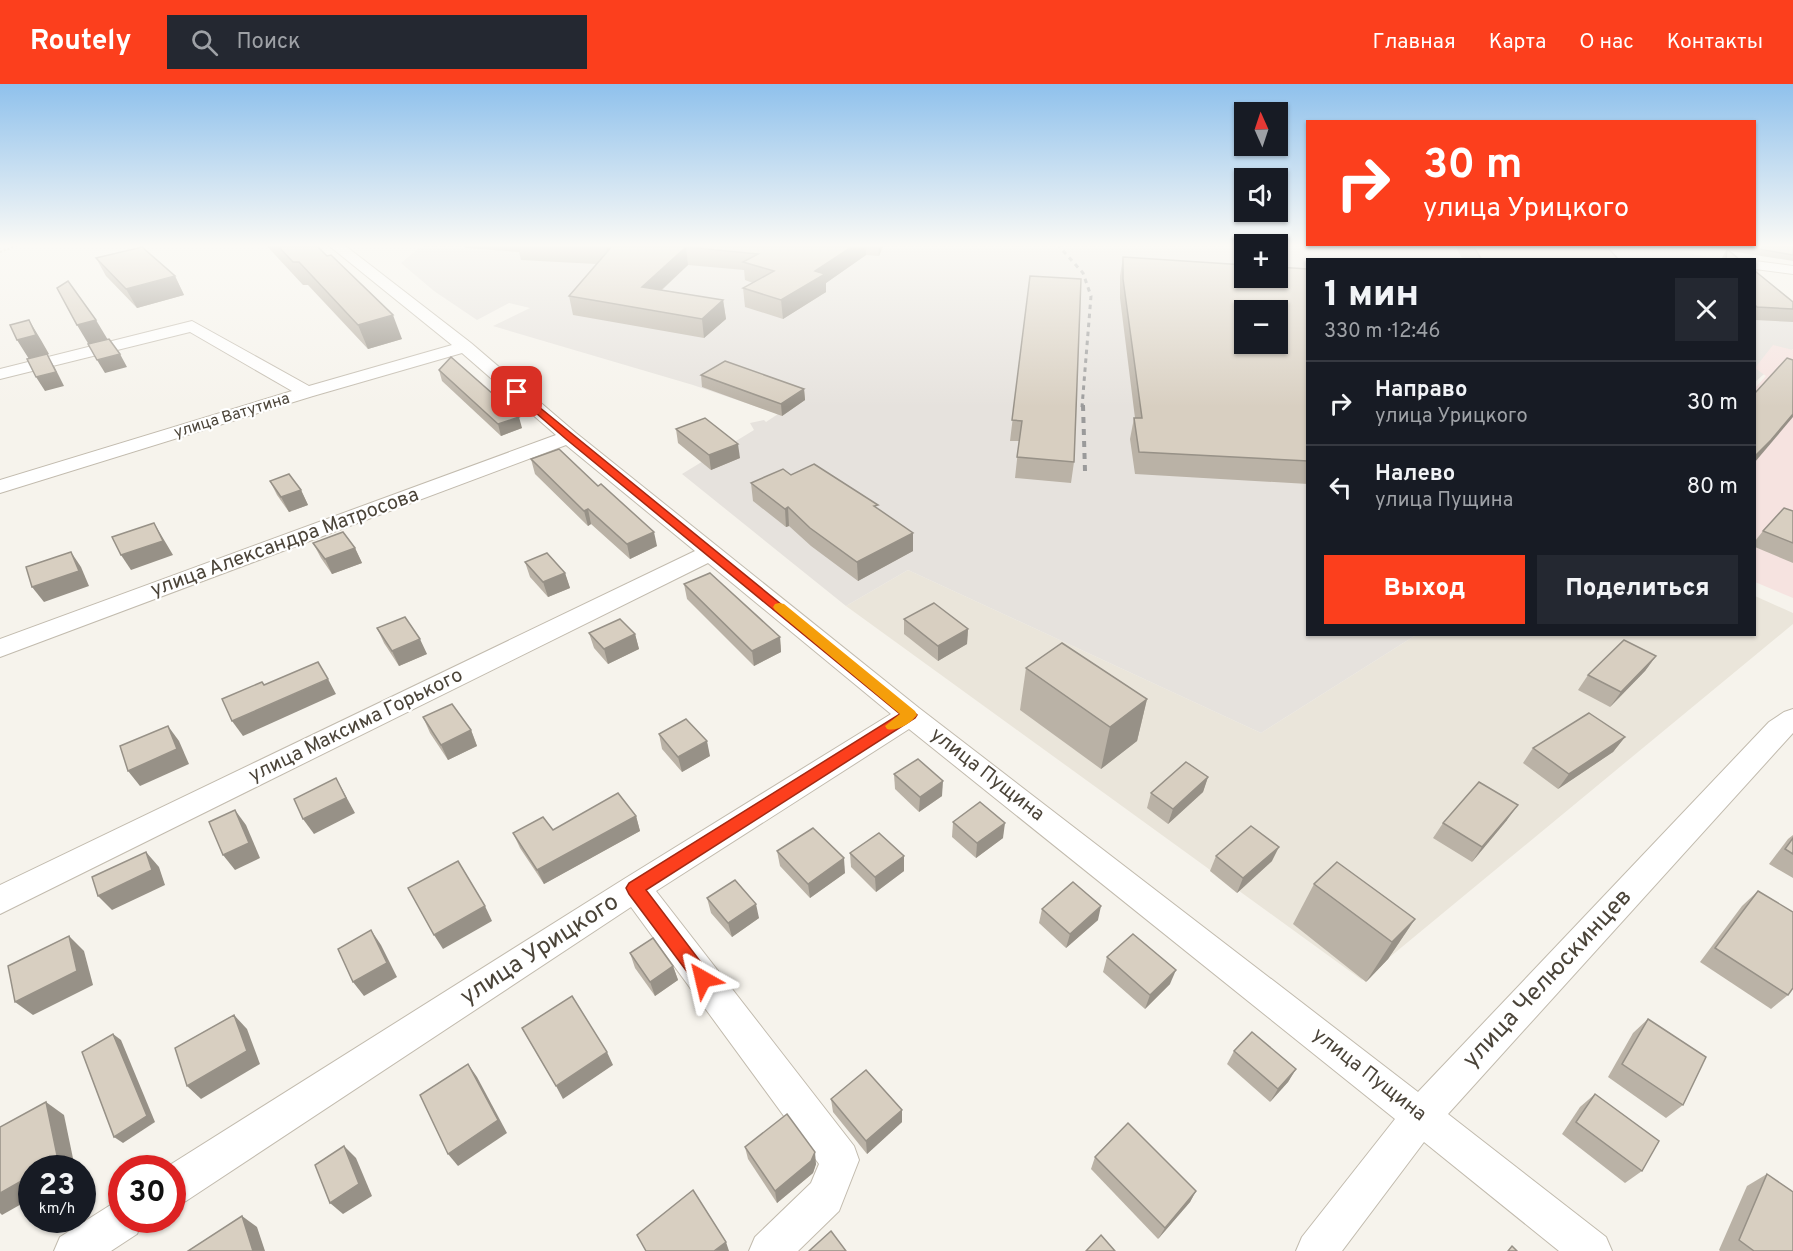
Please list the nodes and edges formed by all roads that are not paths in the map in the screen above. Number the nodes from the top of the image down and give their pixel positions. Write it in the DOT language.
graph roads {
  1 [pos="403,298"];
  2 [pos="465,347"];
  3 [pos="0,374"];
  4 [pos="307,392"];
  5 [pos="569,437"];
  6 [pos="0,487"];
  7 [pos="712,552"];
  8 [pos="0,648"];
  9 [pos="910,715"];
  10 [pos="1793,719"];
  11 [pos="635,888"];
  12 [pos="0,900"];
  13 [pos="1420,1116"];
  14 [pos="186,1179"];
  15 [pos="108,1229"];
  16 [pos="74,1251"];
  17 [pos="769,1251"];
  18 [pos="1316,1251"];
  19 [pos="1592,1251"];
  1 -- 2 [label="street, улица Пущина"];
  2 -- 4 [label="street, улица Ватутина"];
  2 -- 5 [label="street, улица Пущина"];
  3 -- 4 [label="street"];
  4 -- 6 [label="street, улица Ватутина"];
  5 -- 7 [label="street, улица Пущина"];
  5 -- 8 [label="street, улица Александра Матросова"];
  7 -- 9 [label="street, улица Пущина"];
  7 -- 12 [label="street, улица Максима Горького"];
  9 -- 11 [label="street, улица Урицкого"];
  9 -- 13 [label="street, улица Пущина"];
  10 -- 13 [label="street, улица Челюскинцев"];
  11 -- 14 [label="street, улица Урицкого"];
  11 -- 17 [label="street"];
  13 -- 18 [label="street, улица Челюскинцев"];
  13 -- 19 [label="street, улица Пущина"];
  15 -- 16 [label="street"];
}
